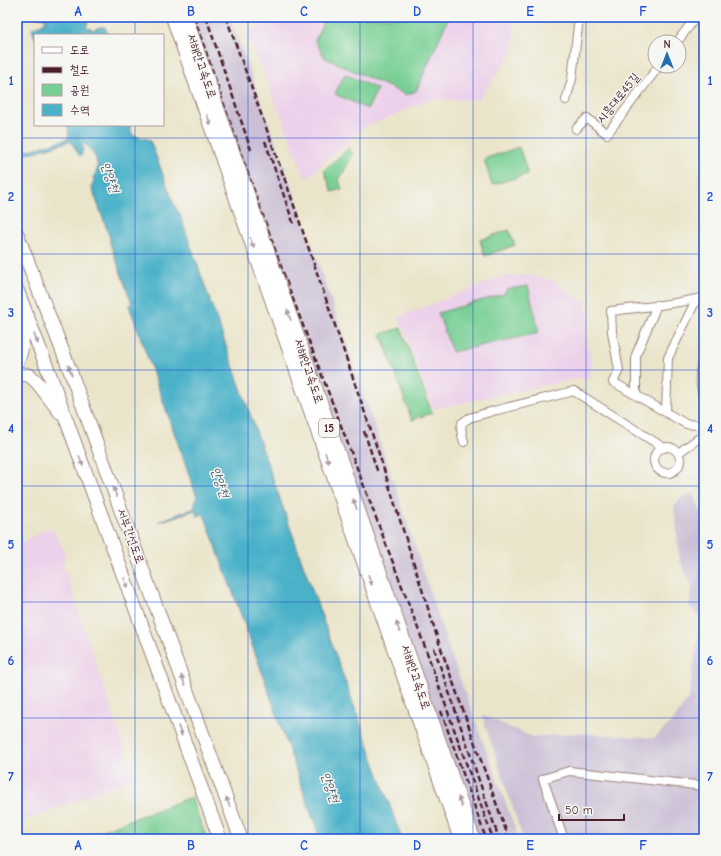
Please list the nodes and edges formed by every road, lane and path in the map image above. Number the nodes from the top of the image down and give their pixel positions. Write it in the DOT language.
graph roads {
  1 [pos="173,17"];
  2 [pos="185,17"];
  3 [pos="579,17"];
  4 [pos="696,17"];
  5 [pos="683,34"];
  6 [pos="653,74"];
  7 [pos="566,100"];
  8 [pos="576,130"];
  9 [pos="17,234"];
  10 [pos="17,290"];
  11 [pos="700,299"];
  12 [pos="23,304"];
  13 [pos="657,305"];
  14 [pos="704,359"];
  15 [pos="17,362"];
  16 [pos="17,375"];
  17 [pos="636,396"];
  18 [pos="704,399"];
  19 [pos="666,412"];
  20 [pos="66,419"];
  21 [pos="702,422"];
  22 [pos="641,434"];
  23 [pos="703,437"];
  24 [pos="464,442"];
  25 [pos="664,448"];
  26 [pos="678,453"];
  27 [pos="654,462"];
  28 [pos="704,786"];
  29 [pos="220,839"];
  30 [pos="242,839"];
  31 [pos="461,839"];
  32 [pos="473,839"];
  33 [pos="564,839"];
  1 -- 31 [label="highway, 서해안고속도로 / 15, one-way, bridge"];
  32 -- 2 [label="highway, 서해안고속도로 / 15, one-way, bridge"];
  3 -- 7 [label="street"];
  4 -- 5 [label="street"];
  6 -- 8 [label="street, 시흥대로45길"];
  30 -- 9 [label="highway, 서부간선도로, one-way"];
  10 -- 12 [label="highway, 서부간선도로"];
  11 -- 13 [label="street"];
  11 -- 19 [label="street"];
  12 -- 15 [label="highway"];
  12 -- 20 [label="highway, 서부간선도로, one-way"];
  13 -- 17 [label="street"];
  13 -- 17 [label="street"];
  14 -- 18 [label="street"];
  16 -- 20 [label="highway"];
  17 -- 19 [label="street"];
  19 -- 21 [label="street"];
  20 -- 29 [label="highway, 서부간선도로, one-way"];
  21 -- 23 [label="street"];
  22 -- 24 [label="street"];
  22 -- 25 [label="street"];
  22 -- 27 [label="street"];
  23 -- 26 [label="street"];
  25 -- 26 [label="street"];
  25 -- 27 [label="street"];
  26 -- 27 [label="street"];
  28 -- 33 [label="street"];
}
